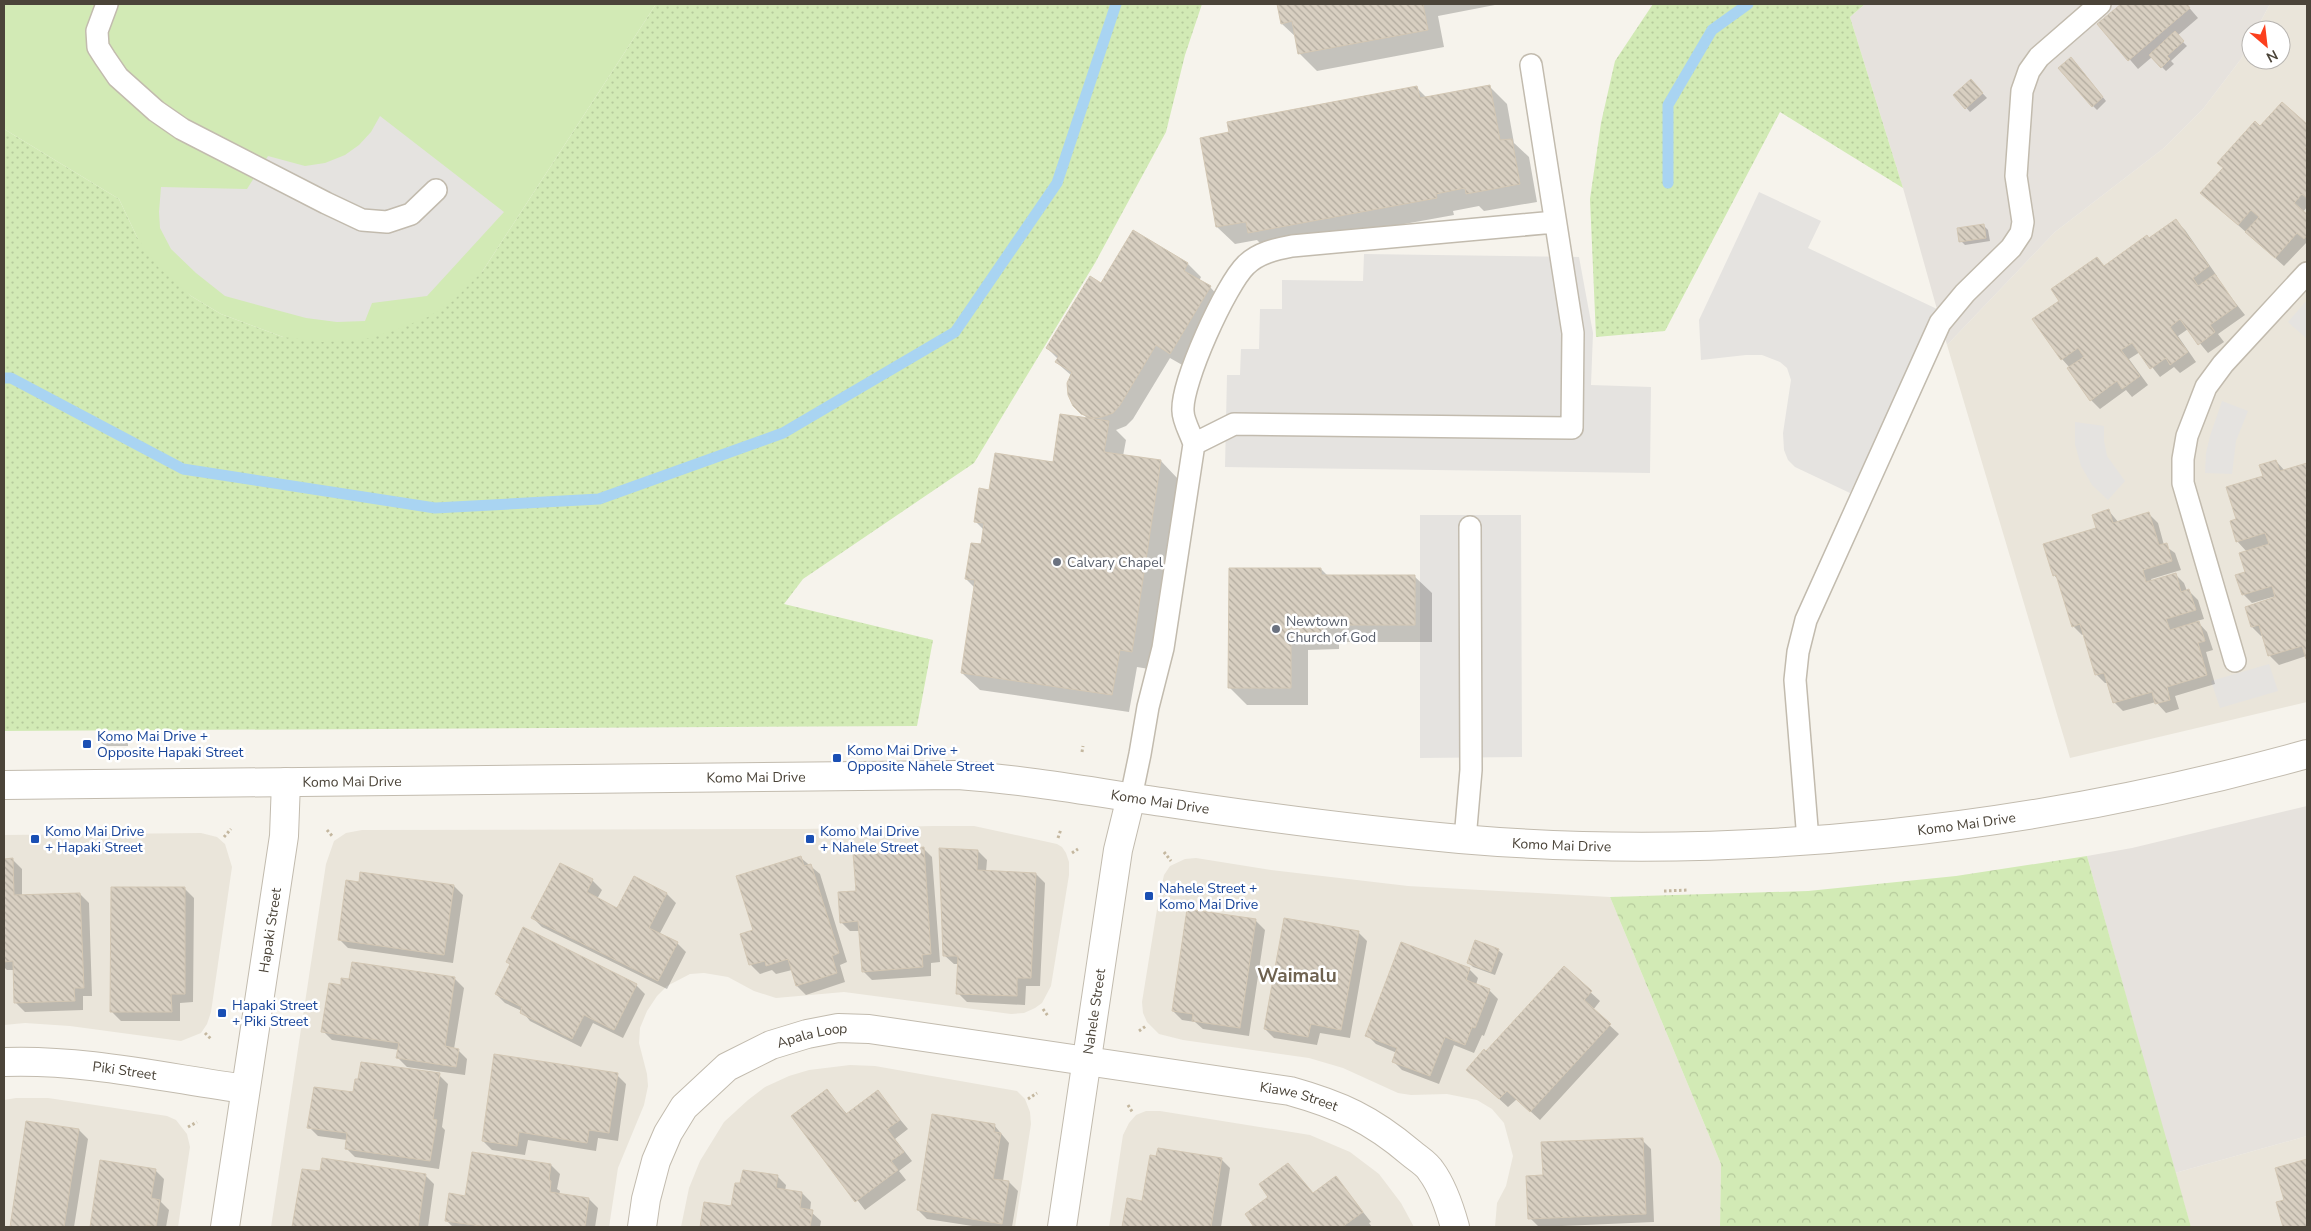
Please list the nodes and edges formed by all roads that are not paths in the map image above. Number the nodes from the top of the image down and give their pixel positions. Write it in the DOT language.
graph roads {
  1 [pos="107,4"];
  2 [pos="2100,4"];
  3 [pos="1531,65"];
  4 [pos="436,190"];
  5 [pos="1555,222"];
  6 [pos="2307,273"];
  7 [pos="1194,444"];
  8 [pos="1470,527"];
  9 [pos="2235,661"];
  10 [pos="2307,754"];
  11 [pos="286,782"];
  12 [pos="4,785"];
  13 [pos="1130,797"];
  14 [pos="1465,839"];
  15 [pos="1808,840"];
  16 [pos="1087,1061"];
  17 [pos="4,1062"];
  18 [pos="246,1089"];
  19 [pos="225,1227"];
  20 [pos="642,1227"];
  21 [pos="1062,1227"];
  22 [pos="1456,1227"];
  1 -- 4 [label="lane"];
  2 -- 15 [label="lane"];
  3 -- 5 [label="lane"];
  5 -- 7 [label="lane"];
  5 -- 7 [label="lane"];
  6 -- 9 [label="lane"];
  7 -- 13 [label="lane"];
  8 -- 14 [label="lane"];
  10 -- 15 [label="street, Komo Mai Drive"];
  11 -- 12 [label="street, Komo Mai Drive"];
  11 -- 13 [label="street, Komo Mai Drive"];
  11 -- 18 [label="street, Hapaki Street"];
  13 -- 14 [label="street, Komo Mai Drive"];
  13 -- 16 [label="street, Nahele Street"];
  14 -- 15 [label="street, Komo Mai Drive"];
  16 -- 20 [label="street, Apala Loop"];
  16 -- 21 [label="street, Nahele Street"];
  16 -- 22 [label="street, Kiawe Street"];
  17 -- 18 [label="street, Piki Street"];
  18 -- 19 [label="street, Hapaki Street"];
}
